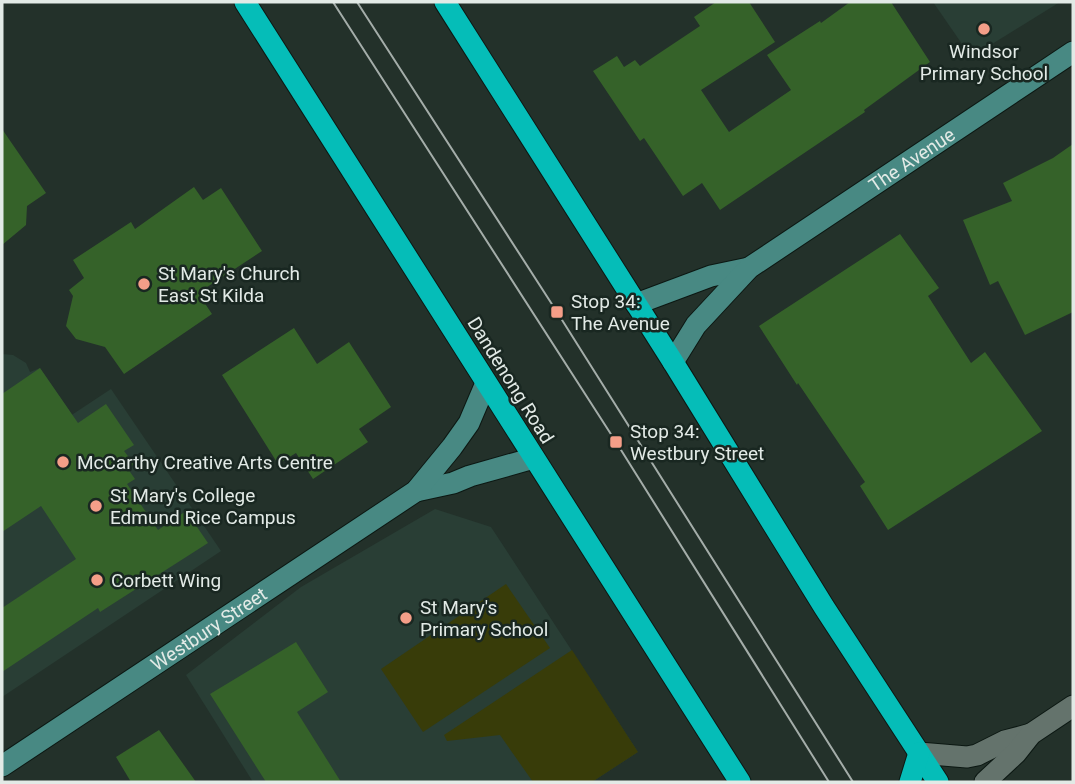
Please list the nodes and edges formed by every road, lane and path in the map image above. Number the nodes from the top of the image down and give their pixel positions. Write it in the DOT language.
graph roads {
  1 [pos="245,2"];
  2 [pos="445,2"];
  3 [pos="1073,52"];
  4 [pos="749,268"];
  5 [pos="636,304"];
  6 [pos="673,362"];
  7 [pos="486,383"];
  8 [pos="534,458"];
  9 [pos="416,491"];
  10 [pos="1073,706"];
  11 [pos="1031,734"];
  12 [pos="919,754"];
  13 [pos="2,766"];
  14 [pos="740,782"];
  15 [pos="910,782"];
  16 [pos="937,782"];
  17 [pos="985,782"];
  1 -- 7 [label="highway, Dandenong Road"];
  2 -- 5 [label="highway"];
  3 -- 4 [label="street, The Avenue"];
  4 -- 5 [label="street, The Avenue"];
  4 -- 6 [label="street, The Avenue"];
  5 -- 6 [label="highway"];
  6 -- 12 [label="highway"];
  7 -- 8 [label="highway, Dandenong Road"];
  7 -- 9 [label="street, Westbury Street"];
  8 -- 9 [label="street, Westbury Street"];
  8 -- 14 [label="highway, Dandenong Road"];
  9 -- 13 [label="street, Westbury Street"];
  10 -- 11 [label="street"];
  11 -- 12 [label="street"];
  11 -- 17 [label="street"];
  12 -- 15 [label="highway"];
  12 -- 16 [label="highway"];
}
